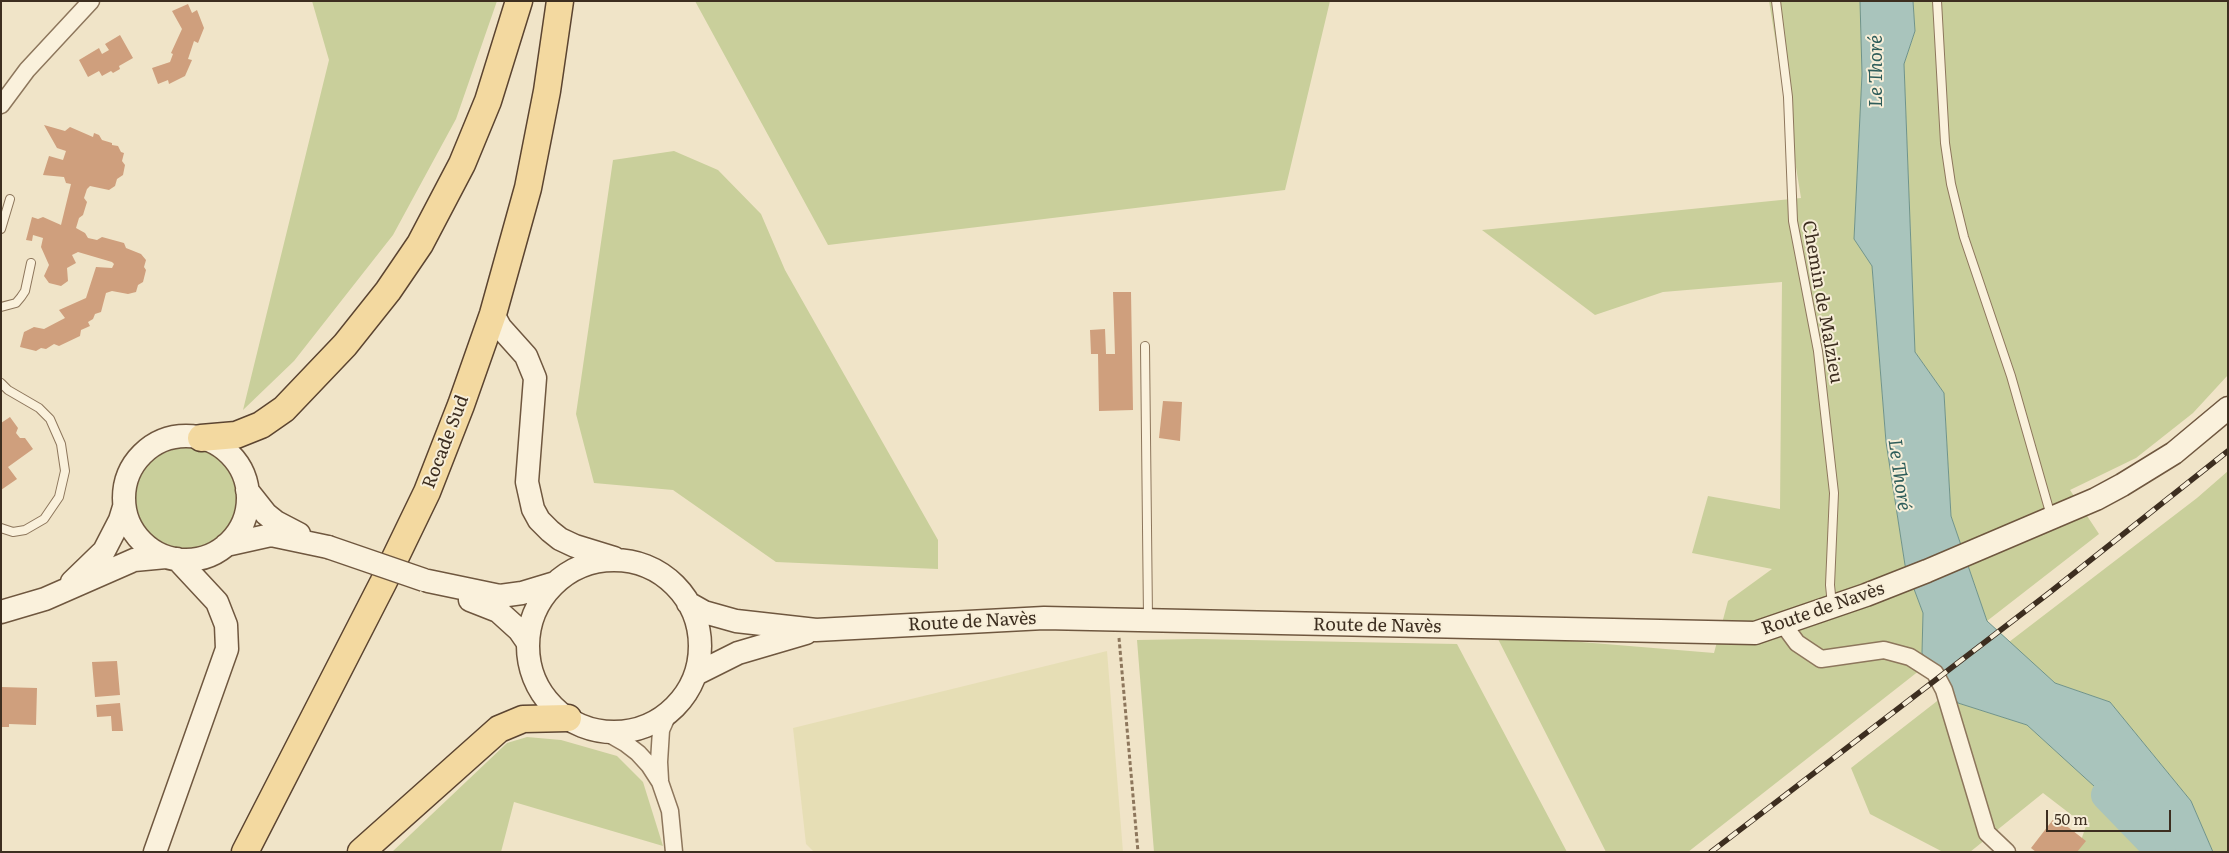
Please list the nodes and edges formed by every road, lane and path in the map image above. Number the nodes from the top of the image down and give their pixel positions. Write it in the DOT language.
graph roads {
  1 [pos="91,1"];
  2 [pos="519,1"];
  3 [pos="560,1"];
  4 [pos="1776,1"];
  5 [pos="1937,1"];
  6 [pos="1,105"];
  7 [pos="10,199"];
  8 [pos="1,229"];
  9 [pos="32,263"];
  10 [pos="1,307"];
  11 [pos="493,314"];
  12 [pos="1144,346"];
  13 [pos="1,383"];
  14 [pos="2228,408"];
  15 [pos="201,438"];
  16 [pos="247,490"];
  17 [pos="124,508"];
  18 [pos="2052,518"];
  19 [pos="1,528"];
  20 [pos="226,545"];
  21 [pos="326,547"];
  22 [pos="172,558"];
  23 [pos="620,560"];
  24 [pos="426,580"];
  25 [pos="555,583"];
  26 [pos="62,591"];
  27 [pos="688,603"];
  28 [pos="1832,607"];
  29 [pos="1,612"];
  30 [pos="1118,620"];
  31 [pos="1148,620"];
  32 [pos="1783,624"];
  33 [pos="816,630"];
  34 [pos="528,643"];
  35 [pos="696,674"];
  36 [pos="669,712"];
  37 [pos="568,718"];
  38 [pos="604,731"];
  39 [pos="660,782"];
  40 [pos="155,852"];
  41 [pos="245,852"];
  42 [pos="361,852"];
  43 [pos="674,852"];
  44 [pos="1138,852"];
  45 [pos="2007,852"];
  1 -- 6 [label="street"];
  2 -- 15 [label="main road"];
  3 -- 11 [label="main road, Rocade Sud"];
  4 -- 28 [label="lane, Chemin de Malzieu"];
  5 -- 18 [label="lane"];
  7 -- 8 [label="lane"];
  9 -- 10 [label="lane"];
  11 -- 23 [label="main road"];
  11 -- 41 [label="main road, Rocade Sud"];
  12 -- 31 [label="lane"];
  13 -- 19 [label="lane"];
  14 -- 18 [label="main road, Route de Navès"];
  15 -- 16 [label="main road, Route de Navès"];
  15 -- 17 [label="main road, Route de Navès"];
  16 -- 20 [label="main road, Route de Navès"];
  16 -- 21 [label="main road, Route de Navès"];
  17 -- 22 [label="main road, Route de Navès"];
  17 -- 26 [label="main road, Route de Navès"];
  18 -- 28 [label="main road, Route de Navès"];
  20 -- 21 [label="main road, Route de Navès"];
  20 -- 22 [label="main road, Route de Navès"];
  21 -- 24 [label="main road, Route de Navès, bridge"];
  22 -- 26 [label="main road, Route de Navès"];
  22 -- 40 [label="main road"];
  23 -- 25 [label="main road, Route de Navès"];
  23 -- 27 [label="main road, Route de Navès"];
  24 -- 25 [label="main road, Route de Navès"];
  24 -- 34 [label="main road, Route de Navès"];
  25 -- 34 [label="main road, Route de Navès"];
  26 -- 29 [label="main road, Route de Navès"];
  27 -- 33 [label="main road, Route de Navès"];
  27 -- 35 [label="main road, Route de Navès"];
  28 -- 32 [label="main road, Route de Navès"];
  30 -- 31 [label="main road, Route de Navès"];
  30 -- 33 [label="main road, Route de Navès"];
  30 -- 44 [label="path"];
  31 -- 32 [label="main road, Route de Navès"];
  32 -- 45 [label="street"];
  33 -- 35 [label="main road, Route de Navès"];
  34 -- 37 [label="main road, Route de Navès"];
  35 -- 36 [label="main road, Route de Navès"];
  36 -- 38 [label="main road, Route de Navès"];
  36 -- 39 [label="street"];
  37 -- 38 [label="main road, Route de Navès"];
  37 -- 42 [label="main road"];
  38 -- 39 [label="street"];
  39 -- 43 [label="street"];
}
